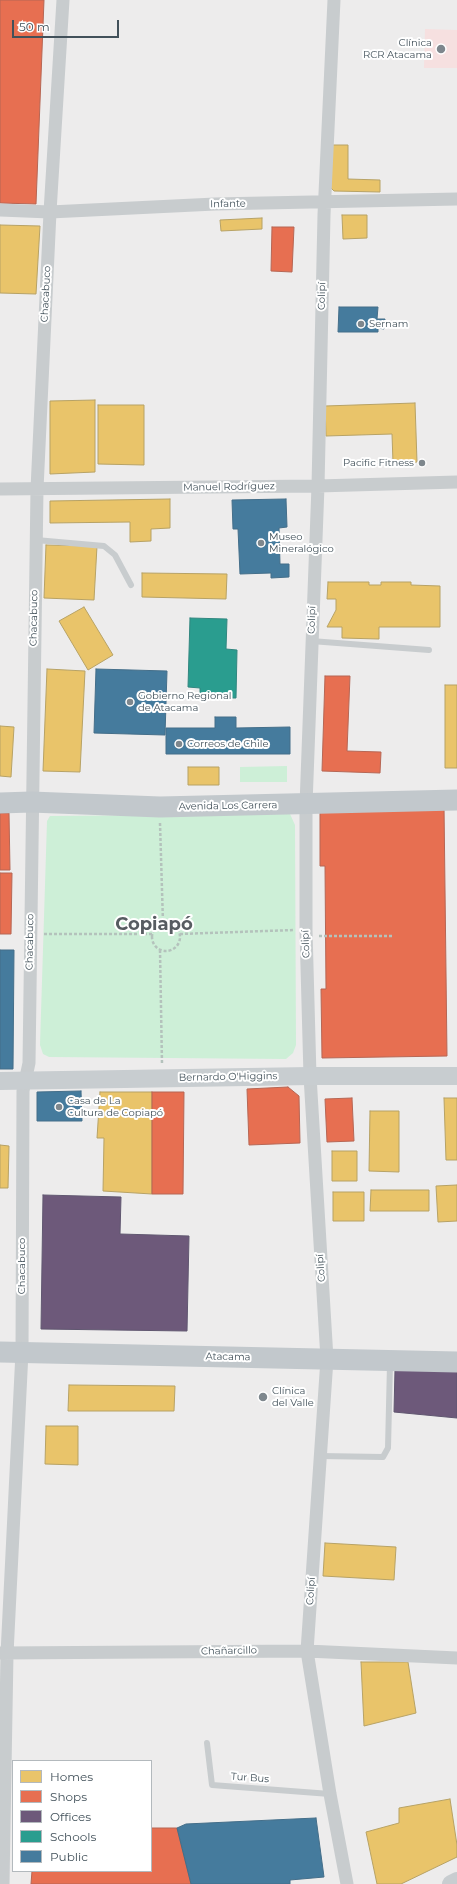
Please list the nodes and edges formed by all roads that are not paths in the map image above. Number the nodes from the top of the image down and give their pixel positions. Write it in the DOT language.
graph roads {
  1 [pos="63,0"];
  2 [pos="334,0"];
  3 [pos="457,198"];
  4 [pos="325,202"];
  5 [pos="0,210"];
  6 [pos="50,212"];
  7 [pos="457,482"];
  8 [pos="318,486"];
  9 [pos="0,489"];
  10 [pos="37,489"];
  11 [pos="36,540"];
  12 [pos="131,585"];
  13 [pos="311,641"];
  14 [pos="430,650"];
  15 [pos="457,800"];
  16 [pos="31,802"];
  17 [pos="0,803"];
  18 [pos="306,805"];
  19 [pos="310,1076"];
  20 [pos="457,1076"];
  21 [pos="26,1080"];
  22 [pos="0,1081"];
  23 [pos="0,1352"];
  24 [pos="22,1352"];
  25 [pos="327,1359"];
  26 [pos="390,1360"];
  27 [pos="457,1362"];
  28 [pos="320,1456"];
  29 [pos="307,1651"];
  30 [pos="4,1653"];
  31 [pos="457,1658"];
  32 [pos="207,1743"];
  33 [pos="330,1794"];
  34 [pos="457,1881"];
  35 [pos="3,1884"];
  36 [pos="347,1884"];
  37 [pos="451,1884"];
  1 -- 6 [label="street, Chacabuco"];
  2 -- 4 [label="street, Colipí"];
  3 -- 4 [label="street, Infante"];
  4 -- 6 [label="street, Infante"];
  4 -- 8 [label="street, Colipí"];
  5 -- 6 [label="street, Infante"];
  6 -- 10 [label="street, Chacabuco"];
  7 -- 8 [label="street, Manuel Rodríguez"];
  8 -- 10 [label="street, Manuel Rodríguez"];
  8 -- 13 [label="street, Colipí"];
  9 -- 10 [label="street, Manuel Rodríguez"];
  10 -- 11 [label="street, Chacabuco"];
  11 -- 12 [label="lane"];
  11 -- 16 [label="street, Chacabuco"];
  13 -- 14 [label="lane"];
  13 -- 18 [label="street, Colipí"];
  15 -- 18 [label="main road, Avenida Los Carrera"];
  16 -- 17 [label="main road, Avenida Los Carrera"];
  16 -- 18 [label="main road, Avenida Los Carrera"];
  16 -- 21 [label="street, Chacabuco"];
  18 -- 19 [label="street, Colipí"];
  19 -- 20 [label="main road, Bernardo O'Higgins"];
  19 -- 21 [label="main road, Bernardo O'Higgins"];
  19 -- 25 [label="street, Colipí"];
  21 -- 22 [label="main road, Bernardo O'Higgins"];
  21 -- 24 [label="street, Chacabuco"];
  23 -- 24 [label="main road, Atacama"];
  24 -- 25 [label="main road, Atacama"];
  24 -- 30 [label="street, Chacabuco"];
  25 -- 26 [label="main road, Atacama"];
  25 -- 28 [label="street, Colipí"];
  26 -- 27 [label="main road, Atacama"];
  26 -- 28 [label="lane"];
  28 -- 29 [label="street, Colipí"];
  29 -- 30 [label="street, Chañarcillo"];
  29 -- 31 [label="street, Chañarcillo"];
  29 -- 33 [label="street, Colipí"];
  30 -- 35 [label="street, Chacabuco"];
  32 -- 33 [label="lane, Tur Bus"];
  33 -- 36 [label="street, Colipí"];
  34 -- 37 [label="main road"];
}
